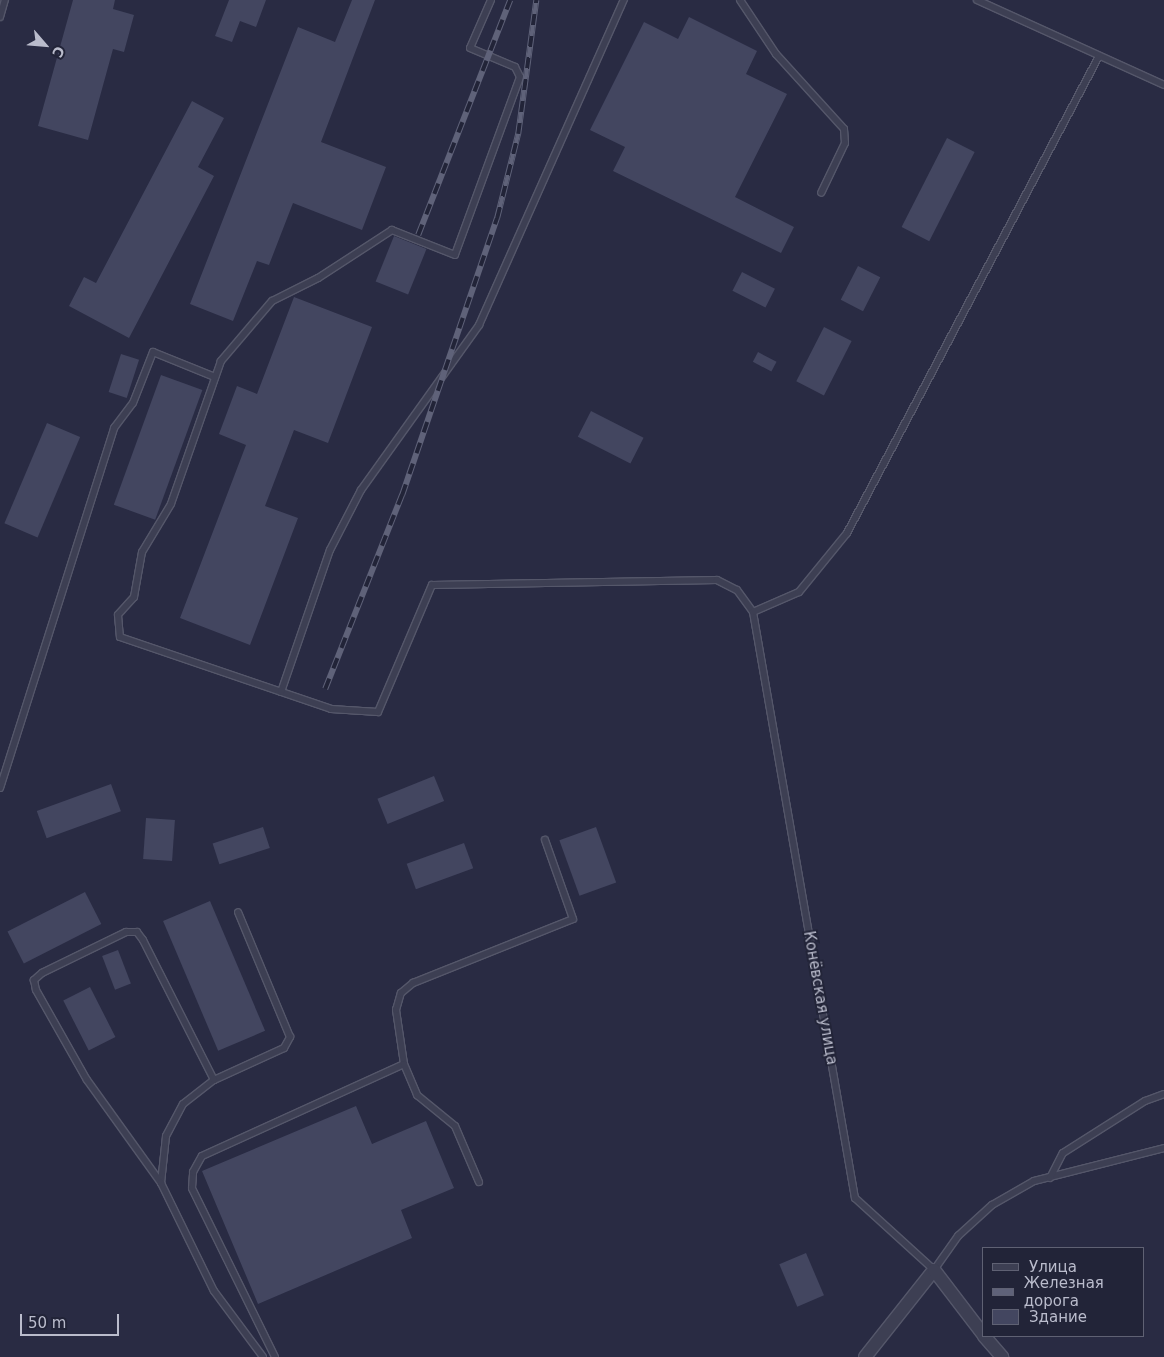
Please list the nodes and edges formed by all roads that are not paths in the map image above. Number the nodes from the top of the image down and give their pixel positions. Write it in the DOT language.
graph roads {
  1 [pos="5,0"];
  2 [pos="491,0"];
  3 [pos="624,0"];
  4 [pos="740,0"];
  5 [pos="977,0"];
  6 [pos="0,17"];
  7 [pos="1099,56"];
  8 [pos="1164,85"];
  9 [pos="820,193"];
  10 [pos="216,377"];
  11 [pos="753,612"];
  12 [pos="281,692"];
  13 [pos="0,788"];
  14 [pos="544,840"];
  15 [pos="238,912"];
  16 [pos="404,1064"];
  17 [pos="214,1080"];
  18 [pos="1164,1094"];
  19 [pos="1164,1148"];
  20 [pos="1050,1178"];
  21 [pos="479,1182"];
  22 [pos="161,1183"];
  23 [pos="934,1270"];
  24 [pos="982,1334"];
  25 [pos="985,1337"];
  26 [pos="263,1357"];
  27 [pos="275,1357"];
  28 [pos="865,1357"];
  29 [pos="1002,1357"];
  1 -- 6 [label="lane"];
  2 -- 10 [label="lane"];
  3 -- 12 [label="lane"];
  4 -- 9 [label="lane"];
  5 -- 7 [label="lane"];
  7 -- 8 [label="lane"];
  7 -- 11 [label="lane"];
  10 -- 12 [label="lane"];
  10 -- 13 [label="lane"];
  11 -- 12 [label="lane"];
  11 -- 23 [label="lane, Конёвская улица"];
  14 -- 16 [label="lane"];
  15 -- 17 [label="lane"];
  16 -- 21 [label="lane"];
  16 -- 27 [label="lane"];
  17 -- 22 [label="lane"];
  17 -- 22 [label="lane"];
  18 -- 20 [label="lane"];
  19 -- 20 [label="lane"];
  20 -- 23 [label="lane"];
  22 -- 26 [label="lane"];
  23 -- 24 [label="street, Конёвская улица"];
  23 -- 28 [label="street"];
  25 -- 29 [label="street, Конёвская улица"];
}
